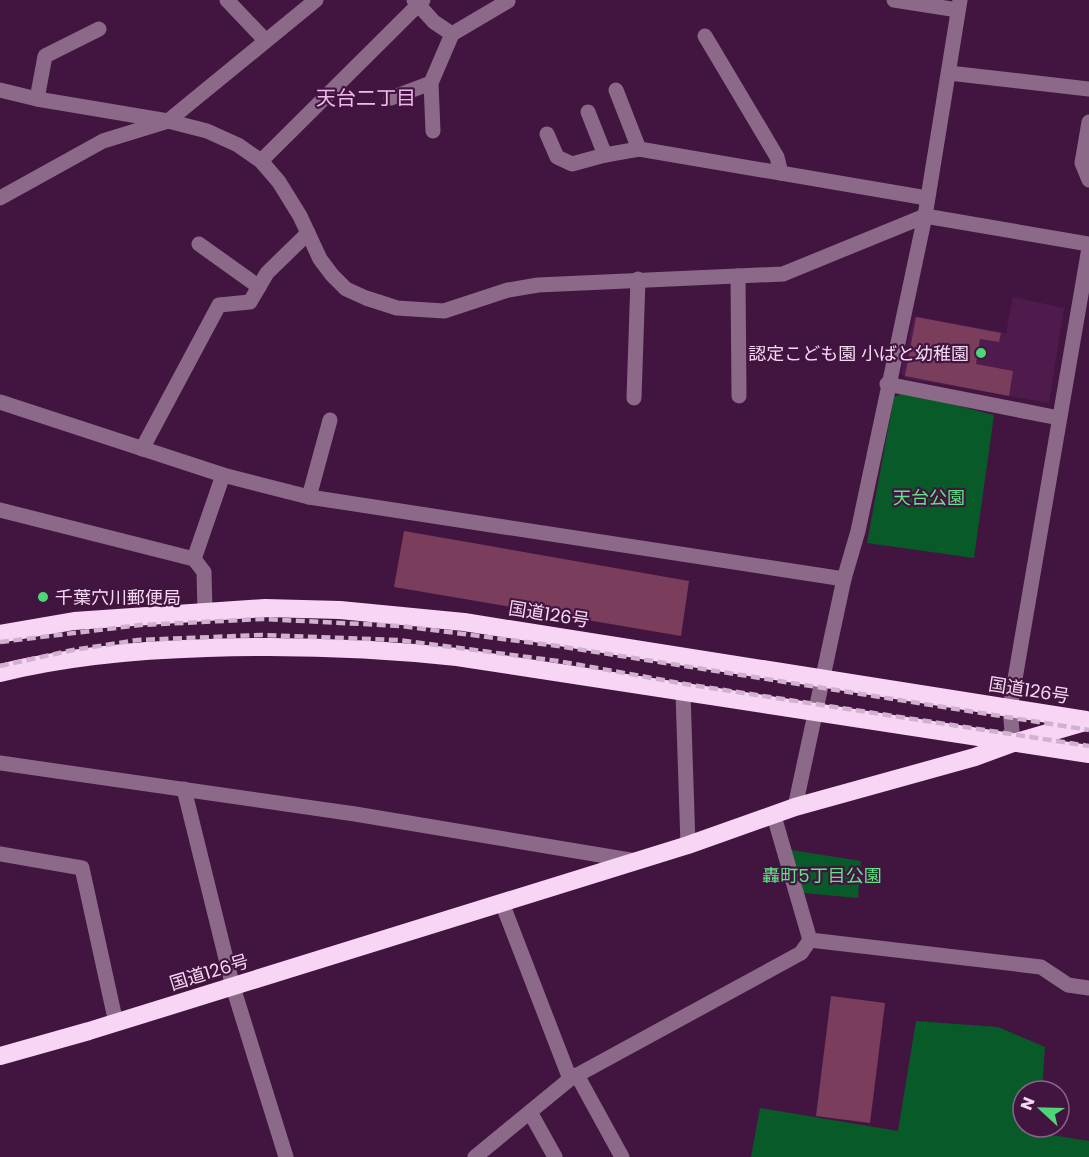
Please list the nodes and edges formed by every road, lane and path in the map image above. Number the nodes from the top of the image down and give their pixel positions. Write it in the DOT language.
graph roads {
  1 [pos="227,0"];
  2 [pos="316,0"];
  3 [pos="894,0"];
  4 [pos="508,1"];
  5 [pos="418,2"];
  6 [pos="959,5"];
  7 [pos="99,29"];
  8 [pos="452,34"];
  9 [pos="705,36"];
  10 [pos="265,40"];
  11 [pos="949,73"];
  12 [pos="431,83"];
  13 [pos="1089,89"];
  14 [pos="0,90"];
  15 [pos="616,90"];
  16 [pos="391,98"];
  17 [pos="37,99"];
  18 [pos="588,112"];
  19 [pos="168,122"];
  20 [pos="1089,122"];
  21 [pos="433,131"];
  22 [pos="546,135"];
  23 [pos="639,149"];
  24 [pos="605,155"];
  25 [pos="261,161"];
  26 [pos="781,173"];
  27 [pos="1089,180"];
  28 [pos="0,198"];
  29 [pos="927,198"];
  30 [pos="925,216"];
  31 [pos="308,233"];
  32 [pos="199,244"];
  33 [pos="1089,246"];
  34 [pos="738,276"];
  35 [pos="638,279"];
  36 [pos="259,287"];
  37 [pos="887,384"];
  38 [pos="739,396"];
  39 [pos="634,398"];
  40 [pos="0,402"];
  41 [pos="1059,418"];
  42 [pos="330,420"];
  43 [pos="142,448"];
  44 [pos="223,476"];
  45 [pos="309,497"];
  46 [pos="0,510"];
  47 [pos="194,559"];
  48 [pos="843,579"];
  49 [pos="205,612"];
  50 [pos="0,634"];
  51 [pos="0,673"];
  52 [pos="822,678"];
  53 [pos="683,693"];
  54 [pos="1011,708"];
  55 [pos="815,711"];
  56 [pos="1089,720"];
  57 [pos="1013,743"];
  58 [pos="1089,754"];
  59 [pos="0,763"];
  60 [pos="184,789"];
  61 [pos="795,807"];
  62 [pos="774,816"];
  63 [pos="688,845"];
  64 [pos="0,854"];
  65 [pos="636,861"];
  66 [pos="502,903"];
  67 [pos="810,940"];
  68 [pos="233,987"];
  69 [pos="1089,988"];
  70 [pos="116,1023"];
  71 [pos="0,1056"];
  72 [pos="573,1077"];
  73 [pos="530,1112"];
  74 [pos="286,1157"];
  75 [pos="476,1157"];
  76 [pos="555,1157"];
  77 [pos="622,1157"];
  1 -- 10 [label="street"];
  2 -- 10 [label="street"];
  3 -- 6 [label="street"];
  4 -- 8 [label="street"];
  5 -- 8 [label="street"];
  5 -- 25 [label="street"];
  6 -- 11 [label="street"];
  7 -- 17 [label="street"];
  8 -- 12 [label="street"];
  9 -- 26 [label="street"];
  10 -- 19 [label="street"];
  11 -- 13 [label="street"];
  11 -- 29 [label="street"];
  12 -- 16 [label="street"];
  12 -- 21 [label="street"];
  14 -- 17 [label="street"];
  15 -- 23 [label="street"];
  17 -- 19 [label="street"];
  18 -- 24 [label="street"];
  19 -- 25 [label="street"];
  19 -- 28 [label="street"];
  20 -- 27 [label="street"];
  22 -- 24 [label="street"];
  23 -- 24 [label="street"];
  23 -- 26 [label="street"];
  25 -- 31 [label="street"];
  26 -- 29 [label="street"];
  29 -- 30 [label="street"];
  30 -- 33 [label="street"];
  30 -- 34 [label="street"];
  30 -- 37 [label="street"];
  31 -- 35 [label="street"];
  31 -- 36 [label="street"];
  32 -- 36 [label="street"];
  33 -- 41 [label="street"];
  34 -- 35 [label="street"];
  34 -- 38 [label="street"];
  35 -- 39 [label="street"];
  36 -- 43 [label="street"];
  37 -- 41 [label="street"];
  37 -- 48 [label="street"];
  40 -- 43 [label="street"];
  41 -- 54 [label="street"];
  42 -- 45 [label="street"];
  43 -- 44 [label="street"];
  44 -- 45 [label="street"];
  44 -- 47 [label="street"];
  45 -- 48 [label="street"];
  46 -- 47 [label="street"];
  47 -- 49 [label="street"];
  48 -- 52 [label="street"];
  49 -- 50 [label="highway, 国道126号"];
  49 -- 52 [label="highway, 国道126号"];
  51 -- 53 [label="highway, 国道126号"];
  52 -- 54 [label="highway, 国道126号"];
  52 -- 55 [label="street"];
  53 -- 55 [label="highway, 国道126号"];
  53 -- 63 [label="street"];
  54 -- 56 [label="highway, 国道126号"];
  54 -- 57 [label="street"];
  55 -- 57 [label="highway, 国道126号"];
  55 -- 61 [label="street"];
  56 -- 57 [label="highway, 国道126号"];
  57 -- 58 [label="highway, 国道126号"];
  57 -- 61 [label="highway, 国道126号"];
  59 -- 60 [label="street"];
  60 -- 65 [label="street"];
  60 -- 68 [label="street"];
  61 -- 62 [label="highway, 国道126号"];
  62 -- 63 [label="highway, 国道126号"];
  62 -- 67 [label="street"];
  63 -- 65 [label="highway, 国道126号"];
  64 -- 70 [label="street"];
  65 -- 66 [label="highway, 国道126号"];
  66 -- 68 [label="highway, 国道126号"];
  66 -- 72 [label="street"];
  67 -- 69 [label="street"];
  67 -- 72 [label="street"];
  68 -- 70 [label="highway, 国道126号"];
  68 -- 74 [label="street"];
  70 -- 71 [label="highway, 国道126号"];
  72 -- 73 [label="street"];
  72 -- 77 [label="street"];
  73 -- 75 [label="street"];
  73 -- 76 [label="street"];
}
